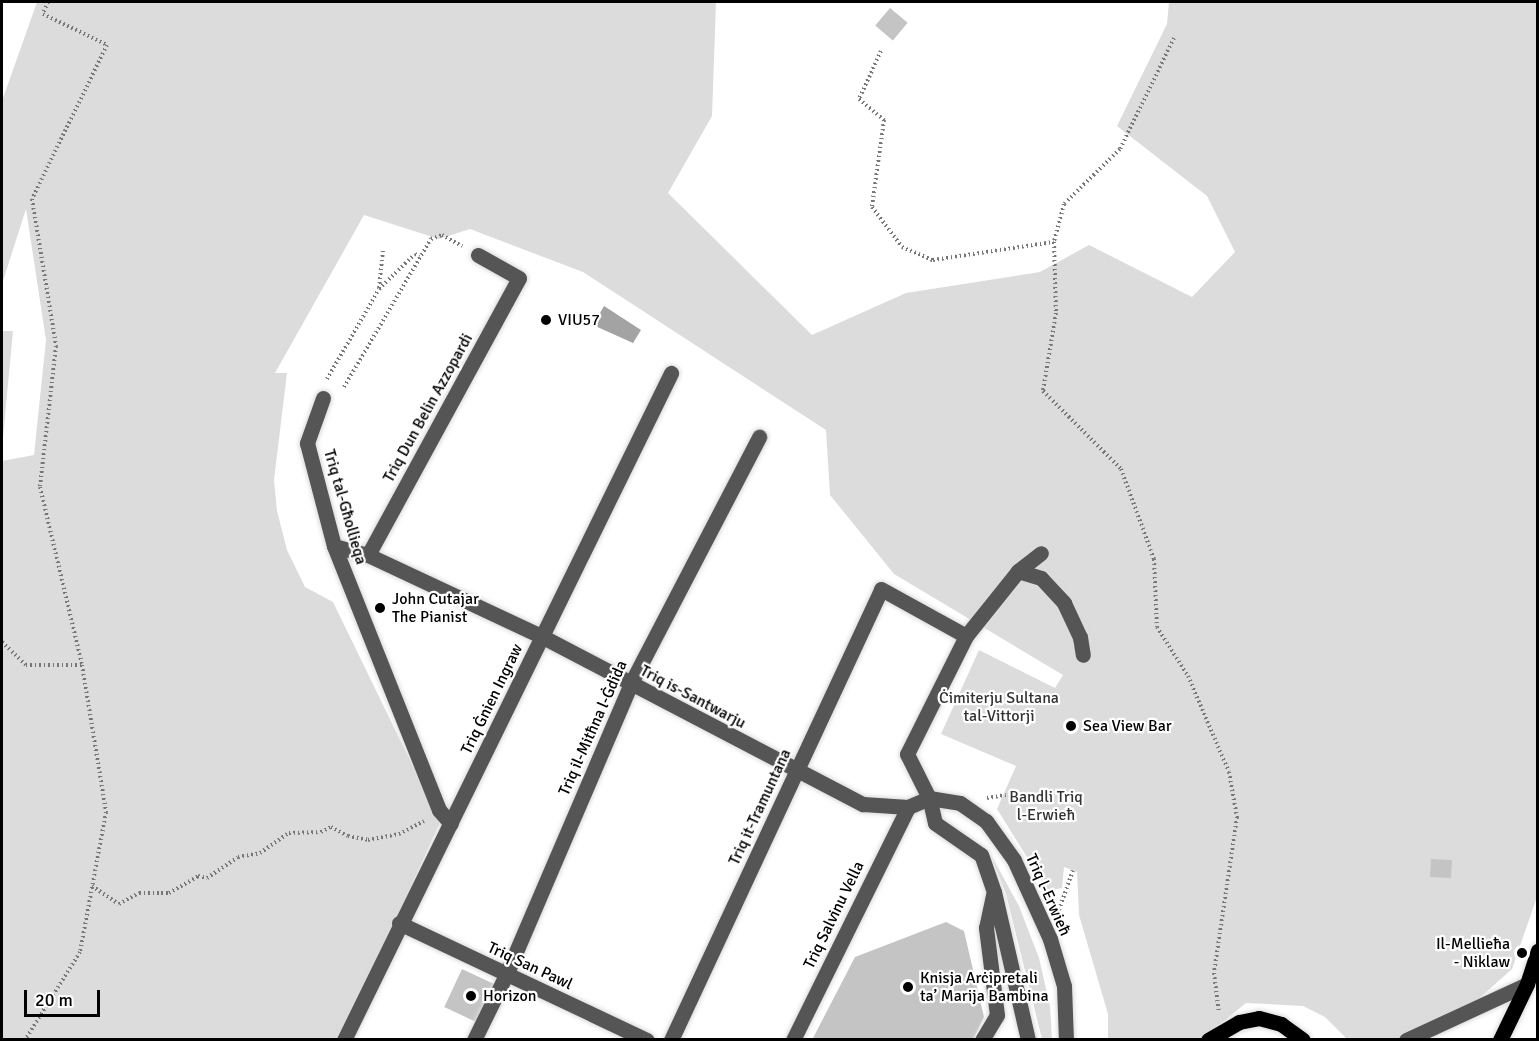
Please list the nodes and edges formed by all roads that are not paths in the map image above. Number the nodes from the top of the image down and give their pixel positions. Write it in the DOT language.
graph roads {
  1 [pos="478,255"];
  2 [pos="670,373"];
  3 [pos="323,398"];
  4 [pos="759,437"];
  5 [pos="334,546"];
  6 [pos="1041,553"];
  7 [pos="368,555"];
  8 [pos="1018,571"];
  9 [pos="966,636"];
  10 [pos="543,637"];
  11 [pos="1083,655"];
  12 [pos="630,685"];
  13 [pos="797,772"];
  14 [pos="929,798"];
  15 [pos="908,807"];
  16 [pos="451,824"];
  17 [pos="994,892"];
  18 [pos="399,923"];
  19 [pos="1538,951"];
  20 [pos="506,975"];
  21 [pos="1527,984"];
  22 [pos="344,1040"];
  23 [pos="474,1040"];
  24 [pos="647,1040"];
  25 [pos="671,1040"];
  26 [pos="793,1040"];
  27 [pos="982,1040"];
  28 [pos="1028,1040"];
  29 [pos="1066,1040"];
  30 [pos="1208,1040"];
  31 [pos="1303,1040"];
  32 [pos="1406,1040"];
  33 [pos="1500,1040"];
  1 -- 7 [label="street, Triq Dun Belin Azzopardi"];
  2 -- 10 [label="street, Triq Ġnien Ingraw"];
  3 -- 5 [label="street, Triq tal-Għollieqa"];
  4 -- 12 [label="street, Triq il-Mitħna l-Ġdida"];
  5 -- 7 [label="street, Triq is-Santwarju"];
  5 -- 16 [label="street, Triq tal-Għollieqa"];
  6 -- 8 [label="street"];
  7 -- 10 [label="street, Triq is-Santwarju"];
  8 -- 9 [label="street"];
  8 -- 11 [label="street"];
  9 -- 13 [label="street, Triq it-Tramuntana"];
  9 -- 14 [label="street"];
  10 -- 12 [label="street, Triq is-Santwarju"];
  10 -- 16 [label="street, Triq Ġnien Ingraw"];
  12 -- 13 [label="street, Triq is-Santwarju"];
  12 -- 20 [label="street, Triq il-Mitħna l-Ġdida"];
  13 -- 15 [label="street, Triq is-Santwarju"];
  13 -- 25 [label="street, Triq it-Tramuntana"];
  14 -- 15 [label="street"];
  14 -- 17 [label="street"];
  14 -- 29 [label="street, Triq l-Erwieħ"];
  15 -- 26 [label="street, Triq Salvinu Vella"];
  16 -- 18 [label="street, Triq Ġnien Ingraw"];
  17 -- 27 [label="street"];
  17 -- 28 [label="street"];
  18 -- 20 [label="street, Triq San Pawl"];
  18 -- 22 [label="street, Triq Ġnien Ingraw"];
  19 -- 21 [label="main road"];
  20 -- 23 [label="street, Triq il-Mitħna l-Ġdida"];
  20 -- 24 [label="street, Triq San Pawl"];
  21 -- 32 [label="street"];
  21 -- 33 [label="main road"];
  30 -- 31 [label="main road"];
}
